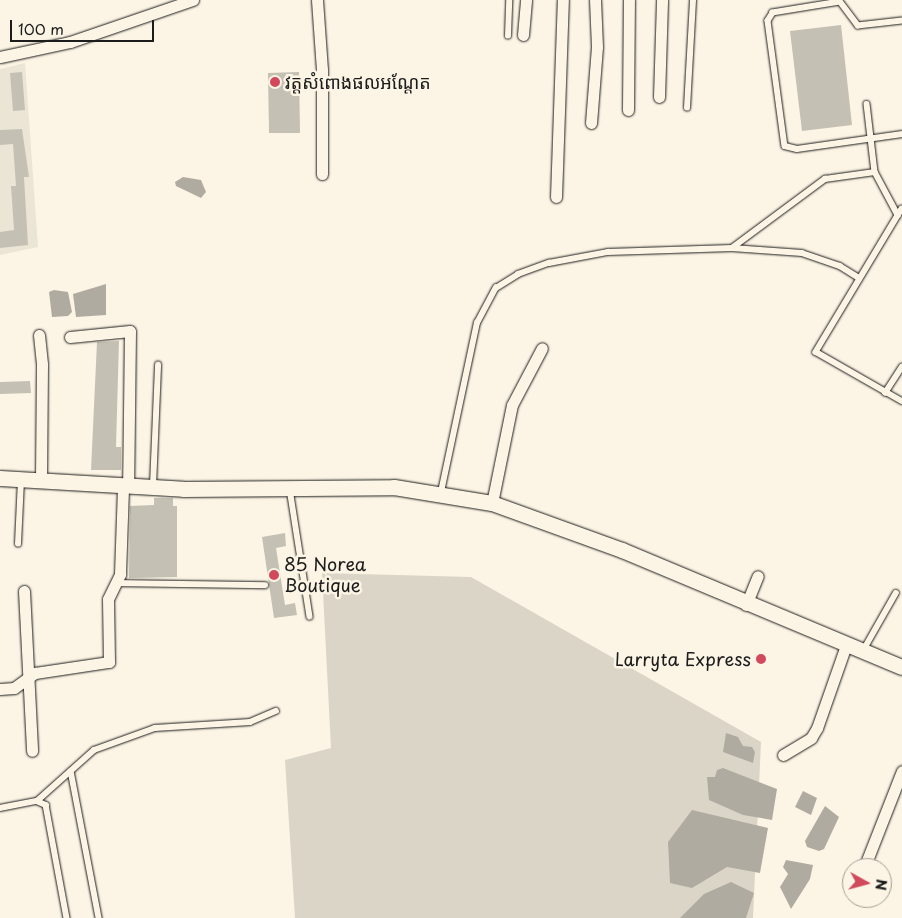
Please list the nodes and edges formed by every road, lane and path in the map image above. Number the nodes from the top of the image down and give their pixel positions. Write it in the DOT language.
graph roads {
  1 [pos="193,0"];
  2 [pos="317,0"];
  3 [pos="509,0"];
  4 [pos="526,0"];
  5 [pos="564,0"];
  6 [pos="595,0"];
  7 [pos="629,0"];
  8 [pos="662,0"];
  9 [pos="693,0"];
  10 [pos="902,21"];
  11 [pos="523,35"];
  12 [pos="508,36"];
  13 [pos="0,57"];
  14 [pos="659,96"];
  15 [pos="867,104"];
  16 [pos="688,108"];
  17 [pos="628,110"];
  18 [pos="591,123"];
  19 [pos="902,134"];
  20 [pos="871,138"];
  21 [pos="875,172"];
  22 [pos="322,174"];
  23 [pos="556,198"];
  24 [pos="902,209"];
  25 [pos="898,215"];
  26 [pos="732,248"];
  27 [pos="859,278"];
  28 [pos="39,334"];
  29 [pos="70,337"];
  30 [pos="542,348"];
  31 [pos="158,365"];
  32 [pos="902,368"];
  33 [pos="885,393"];
  34 [pos="902,401"];
  35 [pos="0,478"];
  36 [pos="21,479"];
  37 [pos="41,480"];
  38 [pos="125,486"];
  39 [pos="289,487"];
  40 [pos="153,488"];
  41 [pos="441,492"];
  42 [pos="492,503"];
  43 [pos="18,544"];
  44 [pos="758,576"];
  45 [pos="116,583"];
  46 [pos="265,585"];
  47 [pos="24,591"];
  48 [pos="896,593"];
  49 [pos="746,605"];
  50 [pos="310,616"];
  51 [pos="846,645"];
  52 [pos="863,652"];
  53 [pos="902,668"];
  54 [pos="30,677"];
  55 [pos="0,689"];
  56 [pos="276,711"];
  57 [pos="32,751"];
  58 [pos="783,755"];
  59 [pos="71,771"];
  60 [pos="902,771"];
  61 [pos="37,801"];
  62 [pos="0,808"];
  63 [pos="868,858"];
  64 [pos="67,918"];
  65 [pos="99,918"];
  1 -- 13 [label="street"];
  2 -- 22 [label="street"];
  3 -- 12 [label="lane"];
  4 -- 11 [label="street"];
  5 -- 23 [label="street"];
  6 -- 18 [label="street"];
  7 -- 17 [label="street"];
  8 -- 14 [label="street"];
  9 -- 16 [label="lane"];
  10 -- 20 [label="lane"];
  15 -- 20 [label="lane"];
  19 -- 20 [label="lane"];
  20 -- 21 [label="lane"];
  21 -- 25 [label="lane"];
  21 -- 26 [label="lane"];
  24 -- 25 [label="lane"];
  25 -- 27 [label="lane"];
  26 -- 27 [label="lane"];
  26 -- 41 [label="lane"];
  27 -- 33 [label="lane"];
  28 -- 37 [label="street"];
  29 -- 38 [label="street"];
  30 -- 42 [label="street"];
  31 -- 40 [label="lane"];
  32 -- 33 [label="lane"];
  33 -- 34 [label="lane"];
  35 -- 36 [label="street"];
  36 -- 37 [label="street"];
  36 -- 43 [label="lane"];
  37 -- 38 [label="street"];
  38 -- 40 [label="street"];
  38 -- 45 [label="street"];
  39 -- 40 [label="street"];
  39 -- 41 [label="street"];
  39 -- 50 [label="lane"];
  41 -- 42 [label="street"];
  42 -- 49 [label="street"];
  44 -- 49 [label="street"];
  45 -- 46 [label="lane"];
  45 -- 54 [label="street"];
  47 -- 54 [label="street"];
  48 -- 52 [label="lane"];
  49 -- 51 [label="street"];
  51 -- 52 [label="street"];
  51 -- 58 [label="street"];
  52 -- 53 [label="street"];
  54 -- 55 [label="street"];
  54 -- 57 [label="street"];
  56 -- 59 [label="lane"];
  59 -- 61 [label="lane"];
  59 -- 65 [label="lane"];
  60 -- 63 [label="street"];
  61 -- 62 [label="lane"];
  61 -- 64 [label="lane"];
}
